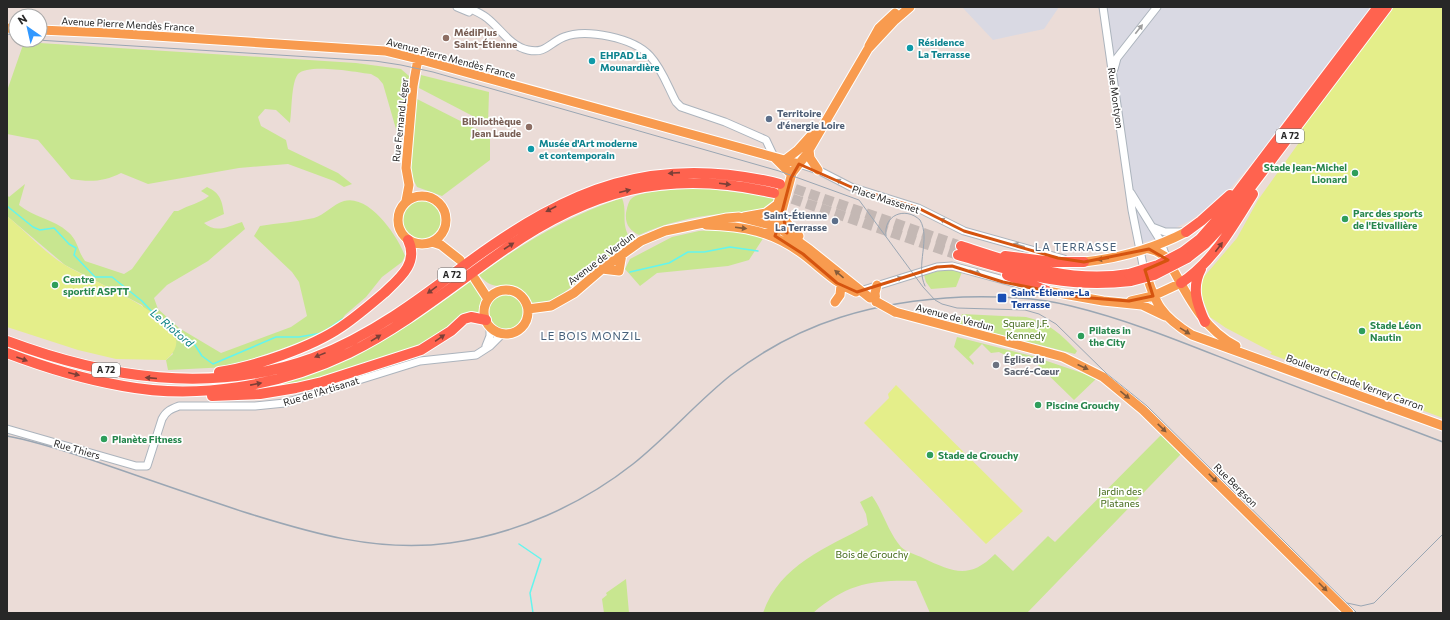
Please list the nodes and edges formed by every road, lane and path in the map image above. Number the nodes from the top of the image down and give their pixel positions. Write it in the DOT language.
graph roads {
  1 [pos="457,7"];
  2 [pos="466,7"];
  3 [pos="903,7"];
  4 [pos="910,7"];
  5 [pos="1103,7"];
  6 [pos="1157,7"];
  7 [pos="1378,7"];
  8 [pos="1387,7"];
  9 [pos="48,30"];
  10 [pos="614,39"];
  11 [pos="1109,46"];
  12 [pos="868,50"];
  13 [pos="1122,52"];
  14 [pos="418,58"];
  15 [pos="1112,75"];
  16 [pos="829,116"];
  17 [pos="809,150"];
  18 [pos="774,157"];
  19 [pos="785,160"];
  20 [pos="797,163"];
  21 [pos="1266,168"];
  22 [pos="818,170"];
  23 [pos="789,172"];
  24 [pos="780,184"];
  25 [pos="408,185"];
  26 [pos="1241,188"];
  27 [pos="1129,189"];
  28 [pos="774,193"];
  29 [pos="420,196"];
  30 [pos="406,201"];
  31 [pos="780,208"];
  32 [pos="739,218"];
  33 [pos="688,225"];
  34 [pos="1152,227"];
  35 [pos="773,230"];
  36 [pos="1186,232"];
  37 [pos="443,233"];
  38 [pos="408,240"];
  39 [pos="432,242"];
  40 [pos="1161,244"];
  41 [pos="810,250"];
  42 [pos="1144,250"];
  43 [pos="960,251"];
  44 [pos="982,253"];
  45 [pos="1185,255"];
  46 [pos="1166,257"];
  47 [pos="1084,262"];
  48 [pos="1143,265"];
  49 [pos="1202,267"];
  50 [pos="1173,270"];
  51 [pos="1130,278"];
  52 [pos="1147,278"];
  53 [pos="1181,283"];
  54 [pos="841,285"];
  55 [pos="877,285"];
  56 [pos="859,291"];
  57 [pos="1047,291"];
  58 [pos="1162,293"];
  59 [pos="1153,296"];
  60 [pos="874,301"];
  61 [pos="835,302"];
  62 [pos="1118,302"];
  63 [pos="528,309"];
  64 [pos="1166,316"];
  65 [pos="1205,322"];
  66 [pos="488,324"];
  67 [pos="503,333"];
  68 [pos="7,341"];
  69 [pos="483,351"];
  70 [pos="7,353"];
  71 [pos="1260,359"];
  72 [pos="1103,377"];
  73 [pos="190,380"];
  74 [pos="203,391"];
  75 [pos="1443,426"];
  76 [pos="7,429"];
  77 [pos="147,466"];
  78 [pos="1349,613"];
  1 -- 10 [label="street"];
  2 -- 10 [label="street"];
  3 -- 12 [label="main road"];
  4 -- 12 [label="main road"];
  5 -- 11 [label="street, Rue Montyon"];
  13 -- 6 [label="street, one-way"];
  7 -- 26 [label="highway, A 72"];
  8 -- 21 [label="highway, A 72"];
  9 -- 14 [label="main road, Avenue Pierre Mendès France"];
  10 -- 18 [label="street"];
  11 -- 13 [label="street"];
  11 -- 15 [label="street, Rue Montyon"];
  12 -- 16 [label="main road"];
  13 -- 15 [label="street"];
  14 -- 18 [label="main road, Avenue Pierre Mendès France"];
  14 -- 25 [label="main road, Rue Fernand Léger"];
  15 -- 27 [label="street, Rue Montyon"];
  16 -- 17 [label="main road"];
  16 -- 19 [label="main road"];
  16 -- 20 [label="main road"];
  17 -- 20 [label="main road"];
  17 -- 22 [label="main road"];
  18 -- 19 [label="main road, Avenue Pierre Mendès France"];
  18 -- 23 [label="main road"];
  19 -- 20 [label="main road, Avenue Pierre Mendès France"];
  20 -- 22 [label="street, Place Massenet"];
  20 -- 23 [label="main road"];
  20 -- 31 [label="main road"];
  21 -- 45 [label="highway, A 72"];
  49 -- 21 [label="highway, one-way"];
  47 -- 22 [label="street, Place Massenet, one-way"];
  23 -- 31 [label="main road"];
  24 -- 73 [label="highway, A 72, one-way"];
  25 -- 29 [label="main road"];
  25 -- 30 [label="main road, Rue Fernand Léger"];
  26 -- 36 [label="highway"];
  26 -- 45 [label="highway, A 72"];
  27 -- 34 [label="street, Rue Montyon"];
  27 -- 42 [label="street, Rue Montyon"];
  74 -- 28 [label="highway, A 72, one-way"];
  29 -- 30 [label="main road"];
  29 -- 37 [label="main road"];
  30 -- 38 [label="main road"];
  31 -- 32 [label="main road"];
  31 -- 35 [label="main road"];
  31 -- 41 [label="main road"];
  32 -- 33 [label="main road, Avenue de Verdun"];
  32 -- 35 [label="main road, Avenue de Verdun"];
  33 -- 35 [label="main road, Avenue de Verdun, one-way"];
  33 -- 63 [label="main road, Avenue de Verdun"];
  34 -- 36 [label="street"];
  34 -- 40 [label="street, Rue Montyon"];
  35 -- 41 [label="main road, Avenue de Verdun"];
  35 -- 54 [label="main road, Avenue de Verdun"];
  36 -- 40 [label="main road"];
  37 -- 39 [label="main road"];
  37 -- 39 [label="main road"];
  38 -- 39 [label="main road"];
  38 -- 73 [label="highway"];
  40 -- 42 [label="main road"];
  40 -- 46 [label="street, Rue Montyon"];
  56 -- 41 [label="main road, Avenue de Verdun, one-way"];
  42 -- 46 [label="main road"];
  42 -- 47 [label="main road, one-way"];
  42 -- 48 [label="street, Rue Montyon"];
  43 -- 44 [label="highway, A 72"];
  43 -- 51 [label="highway, A 72"];
  43 -- 57 [label="highway"];
  44 -- 47 [label="highway"];
  44 -- 51 [label="highway, A 72"];
  45 -- 51 [label="highway, A 72, bridge"];
  46 -- 50 [label="main road, Boulevard Claude Verney Carron"];
  48 -- 52 [label="main road, Boulevard Claude Verney Carron"];
  49 -- 53 [label="highway"];
  49 -- 65 [label="highway"];
  50 -- 53 [label="main road, Boulevard Claude Verney Carron"];
  50 -- 58 [label="main road"];
  52 -- 58 [label="main road"];
  52 -- 59 [label="main road, Boulevard Claude Verney Carron"];
  53 -- 58 [label="main road"];
  53 -- 65 [label="main road, Boulevard Claude Verney Carron"];
  54 -- 56 [label="main road, Avenue de Verdun"];
  54 -- 61 [label="main road"];
  55 -- 56 [label="street"];
  55 -- 57 [label="street, one-way"];
  55 -- 60 [label="main road"];
  56 -- 60 [label="main road, Avenue de Verdun"];
  57 -- 62 [label="main road"];
  58 -- 59 [label="main road"];
  59 -- 62 [label="main road"];
  59 -- 64 [label="main road, Boulevard Claude Verney Carron"];
  60 -- 72 [label="main road, Avenue de Verdun, one-way, bridge"];
  62 -- 64 [label="main road"];
  63 -- 66 [label="main road"];
  63 -- 67 [label="main road"];
  64 -- 71 [label="main road, Boulevard Claude Verney Carron, one-way"];
  65 -- 71 [label="main road, Boulevard Claude Verney Carron"];
  66 -- 67 [label="main road"];
  66 -- 69 [label="street"];
  74 -- 66 [label="highway, one-way"];
  67 -- 69 [label="street, Rue de l'Artisanat"];
  73 -- 68 [label="highway, A 72, one-way"];
  69 -- 77 [label="street, Rue de l'Artisanat"];
  70 -- 74 [label="highway, A 72, one-way"];
  71 -- 75 [label="main road, Boulevard Claude Verney Carron"];
  72 -- 78 [label="main road, Rue Bergson, one-way"];
  76 -- 77 [label="street, Rue Thiers"];
}
